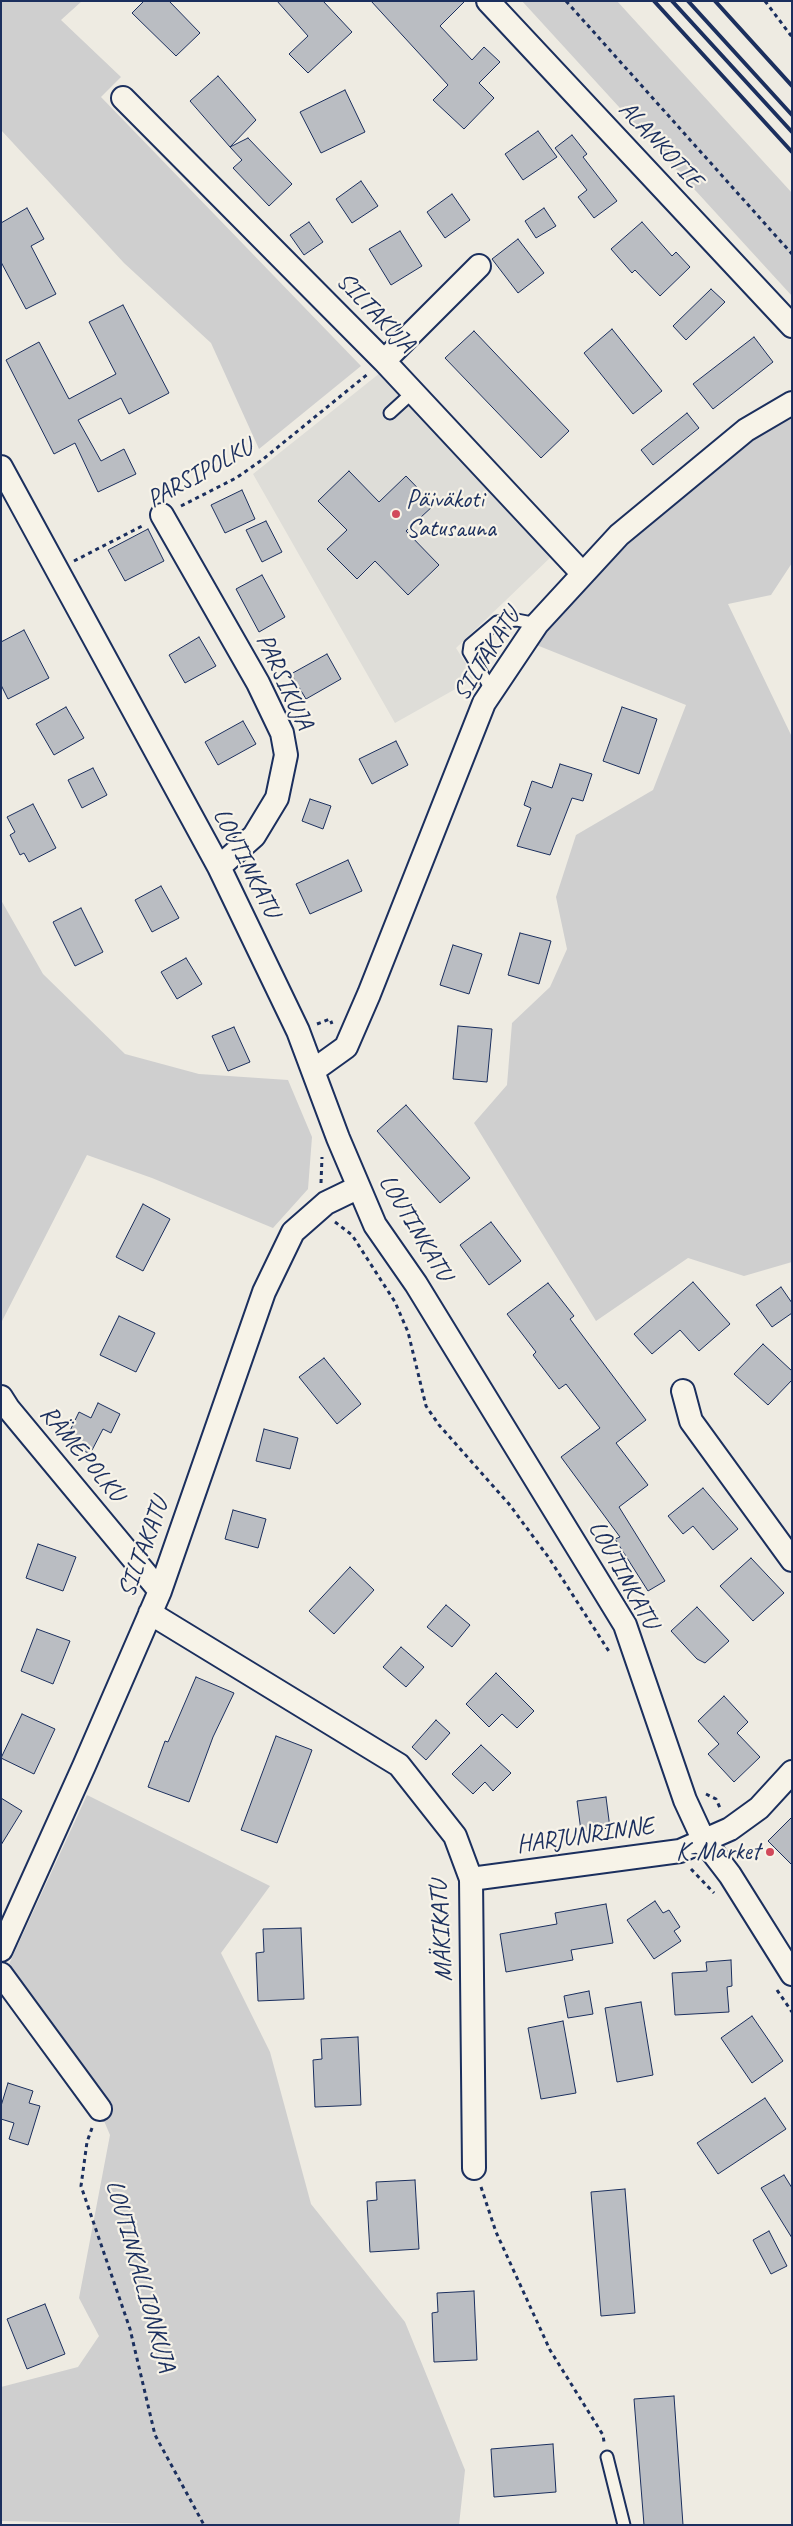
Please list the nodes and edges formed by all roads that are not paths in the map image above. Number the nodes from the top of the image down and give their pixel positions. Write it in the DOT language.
graph roads {
  1 [pos="488,1"];
  2 [pos="123,98"];
  3 [pos="479,266"];
  4 [pos="792,326"];
  5 [pos="384,361"];
  6 [pos="413,392"];
  7 [pos="792,403"];
  8 [pos="390,413"];
  9 [pos="1,467"];
  10 [pos="162,516"];
  11 [pos="582,572"];
  12 [pos="537,624"];
  13 [pos="492,689"];
  14 [pos="219,867"];
  15 [pos="314,1070"];
  16 [pos="357,1188"];
  17 [pos="683,1391"];
  18 [pos="1,1397"];
  19 [pos="792,1560"];
  20 [pos="160,1591"];
  21 [pos="150,1612"];
  22 [pos="792,1772"];
  23 [pos="704,1841"];
  24 [pos="471,1879"];
  25 [pos="1,1950"];
  26 [pos="1,1974"];
  27 [pos="792,1974"];
  28 [pos="100,2109"];
  29 [pos="474,2168"];
  30 [pos="607,2457"];
  31 [pos="624,2525"];
  1 -- 4 [label="street, ALANKOTIE"];
  2 -- 5 [label="street, SILTAKUJA"];
  3 -- 5 [label="street"];
  5 -- 6 [label="street, SILTAKUJA"];
  6 -- 8 [label="lane"];
  6 -- 11 [label="street, SILTAKUJA"];
  7 -- 11 [label="street, SILTAKATU"];
  9 -- 14 [label="street, LOUTINKATU"];
  10 -- 14 [label="street, PARSIKUJA"];
  11 -- 12 [label="street, SILTAKATU"];
  12 -- 13 [label="street, SILTAKATU"];
  12 -- 13 [label="lane"];
  13 -- 15 [label="street, SILTAKATU"];
  14 -- 15 [label="street, LOUTINKATU"];
  15 -- 16 [label="street, LOUTINKATU"];
  16 -- 20 [label="street, SILTAKATU"];
  16 -- 23 [label="street, LOUTINKATU"];
  17 -- 19 [label="street"];
  18 -- 20 [label="street, RÄMEPOLKU"];
  20 -- 21 [label="street, SILTAKATU"];
  21 -- 24 [label="street, MÄKIKATU"];
  21 -- 25 [label="street, SILTAKATU"];
  22 -- 23 [label="street, HARJUNRINNE"];
  23 -- 24 [label="street, HARJUNRINNE"];
  23 -- 27 [label="street, LOUTINKATU"];
  24 -- 29 [label="street, MÄKIKATU"];
  26 -- 28 [label="street"];
  30 -- 31 [label="lane"];
}
